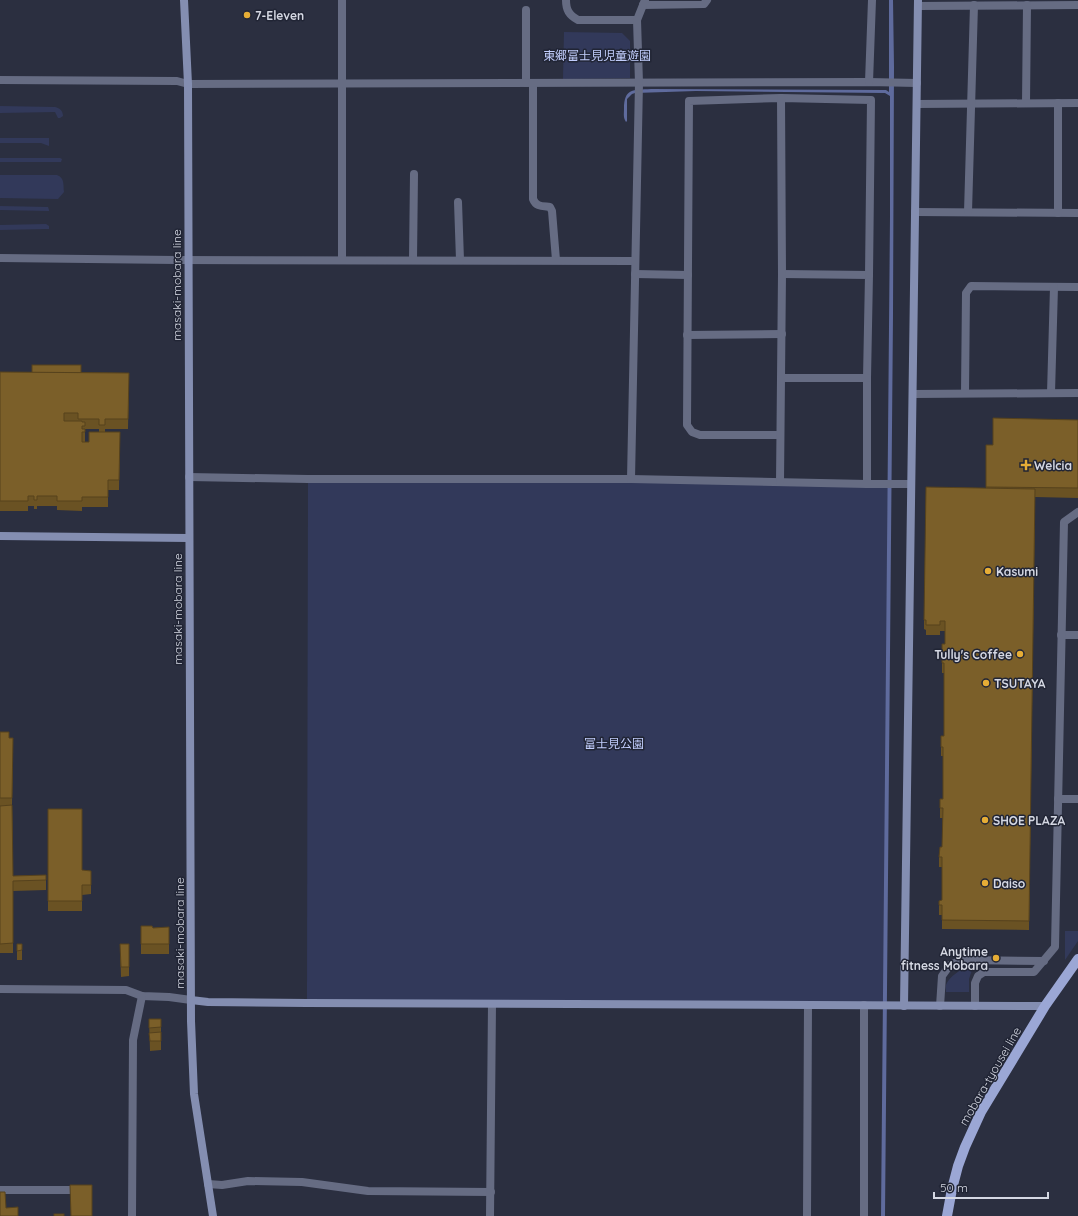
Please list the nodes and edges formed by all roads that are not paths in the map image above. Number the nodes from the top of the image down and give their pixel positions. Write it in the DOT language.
graph roads {
  1 [pos="184,0"];
  2 [pos="342,0"];
  3 [pos="566,0"];
  4 [pos="707,0"];
  5 [pos="872,0"];
  6 [pos="644,3"];
  7 [pos="918,3"];
  8 [pos="974,5"];
  9 [pos="1027,5"];
  10 [pos="1078,5"];
  11 [pos="526,10"];
  12 [pos="637,20"];
  13 [pos="0,80"];
  14 [pos="870,82"];
  15 [pos="530,83"];
  16 [pos="639,83"];
  17 [pos="917,83"];
  18 [pos="188,84"];
  19 [pos="342,84"];
  20 [pos="781,98"];
  21 [pos="972,103"];
  22 [pos="1026,103"];
  23 [pos="1058,103"];
  24 [pos="1078,103"];
  25 [pos="917,104"];
  26 [pos="414,174"];
  27 [pos="458,202"];
  28 [pos="915,212"];
  29 [pos="968,212"];
  30 [pos="1058,212"];
  31 [pos="1078,213"];
  32 [pos="0,258"];
  33 [pos="188,260"];
  34 [pos="342,260"];
  35 [pos="413,260"];
  36 [pos="460,260"];
  37 [pos="556,260"];
  38 [pos="636,260"];
  39 [pos="635,274"];
  40 [pos="782,274"];
  41 [pos="688,275"];
  42 [pos="869,275"];
  43 [pos="1054,286"];
  44 [pos="1078,287"];
  45 [pos="782,334"];
  46 [pos="688,335"];
  47 [pos="781,378"];
  48 [pos="867,378"];
  49 [pos="965,393"];
  50 [pos="1078,393"];
  51 [pos="913,394"];
  52 [pos="1051,394"];
  53 [pos="780,435"];
  54 [pos="189,477"];
  55 [pos="631,478"];
  56 [pos="780,482"];
  57 [pos="867,484"];
  58 [pos="912,484"];
  59 [pos="1078,512"];
  60 [pos="0,536"];
  61 [pos="188,538"];
  62 [pos="1061,635"];
  63 [pos="1078,635"];
  64 [pos="1058,799"];
  65 [pos="1078,800"];
  66 [pos="1078,959"];
  67 [pos="1044,961"];
  68 [pos="0,989"];
  69 [pos="142,996"];
  70 [pos="191,1000"];
  71 [pos="492,1004"];
  72 [pos="808,1005"];
  73 [pos="864,1005"];
  74 [pos="904,1006"];
  75 [pos="940,1006"];
  76 [pos="975,1006"];
  77 [pos="1045,1006"];
  78 [pos="208,1184"];
  79 [pos="0,1190"];
  80 [pos="70,1190"];
  81 [pos="491,1192"];
  82 [pos="132,1216"];
  83 [pos="213,1216"];
  84 [pos="490,1216"];
  85 [pos="807,1216"];
  86 [pos="864,1216"];
  87 [pos="947,1216"];
  1 -- 18 [label="street, masaki-mobara line"];
  2 -- 19 [label="street"];
  3 -- 12 [label="street"];
  4 -- 6 [label="street"];
  5 -- 14 [label="street"];
  6 -- 12 [label="street"];
  7 -- 8 [label="street"];
  7 -- 17 [label="street"];
  8 -- 9 [label="street"];
  8 -- 21 [label="street"];
  9 -- 10 [label="street"];
  9 -- 22 [label="street"];
  11 -- 15 [label="street"];
  12 -- 16 [label="street"];
  13 -- 18 [label="street"];
  14 -- 16 [label="street"];
  14 -- 17 [label="street"];
  15 -- 16 [label="street"];
  15 -- 19 [label="street"];
  15 -- 37 [label="street"];
  16 -- 38 [label="street"];
  17 -- 25 [label="street"];
  18 -- 19 [label="street"];
  18 -- 33 [label="street, masaki-mobara line"];
  19 -- 34 [label="street"];
  20 -- 40 [label="street"];
  20 -- 41 [label="street"];
  20 -- 42 [label="street"];
  21 -- 22 [label="street"];
  21 -- 25 [label="street"];
  21 -- 29 [label="street"];
  22 -- 23 [label="street"];
  23 -- 24 [label="street"];
  23 -- 30 [label="street"];
  25 -- 28 [label="street"];
  26 -- 35 [label="street"];
  27 -- 36 [label="street"];
  28 -- 29 [label="street"];
  28 -- 51 [label="street"];
  29 -- 30 [label="street"];
  30 -- 31 [label="street"];
  32 -- 33 [label="street"];
  33 -- 34 [label="street"];
  33 -- 54 [label="street, masaki-mobara line"];
  34 -- 35 [label="street"];
  35 -- 36 [label="street"];
  36 -- 37 [label="street"];
  37 -- 38 [label="street"];
  38 -- 39 [label="street"];
  39 -- 41 [label="street"];
  39 -- 55 [label="street"];
  40 -- 42 [label="street"];
  40 -- 45 [label="street"];
  41 -- 46 [label="street"];
  42 -- 48 [label="street"];
  43 -- 44 [label="street"];
  43 -- 49 [label="street"];
  43 -- 52 [label="street"];
  45 -- 46 [label="street"];
  45 -- 47 [label="street"];
  46 -- 53 [label="street"];
  47 -- 48 [label="street"];
  47 -- 53 [label="street"];
  48 -- 57 [label="street"];
  49 -- 51 [label="street"];
  49 -- 52 [label="street"];
  50 -- 52 [label="street"];
  51 -- 58 [label="street"];
  53 -- 56 [label="street"];
  54 -- 55 [label="street"];
  54 -- 61 [label="street, masaki-mobara line"];
  55 -- 56 [label="street"];
  56 -- 57 [label="street"];
  57 -- 58 [label="street"];
  58 -- 74 [label="street"];
  59 -- 62 [label="street"];
  60 -- 61 [label="street"];
  61 -- 70 [label="street, masaki-mobara line"];
  62 -- 63 [label="street"];
  62 -- 64 [label="street"];
  64 -- 65 [label="street"];
  64 -- 67 [label="street"];
  66 -- 77 [label="main road, mobara-tyousei line"];
  67 -- 75 [label="street"];
  67 -- 76 [label="street"];
  68 -- 69 [label="street"];
  69 -- 70 [label="street"];
  69 -- 82 [label="street"];
  70 -- 71 [label="street"];
  70 -- 78 [label="street, masaki-mobara line"];
  71 -- 72 [label="street"];
  71 -- 81 [label="street"];
  72 -- 73 [label="street"];
  72 -- 85 [label="street"];
  73 -- 74 [label="street"];
  73 -- 86 [label="street"];
  74 -- 75 [label="street"];
  75 -- 76 [label="street"];
  76 -- 77 [label="street"];
  77 -- 87 [label="main road, mobara-tyousei line"];
  78 -- 81 [label="street"];
  78 -- 83 [label="street, masaki-mobara line"];
  79 -- 80 [label="street"];
  81 -- 84 [label="street"];
}
